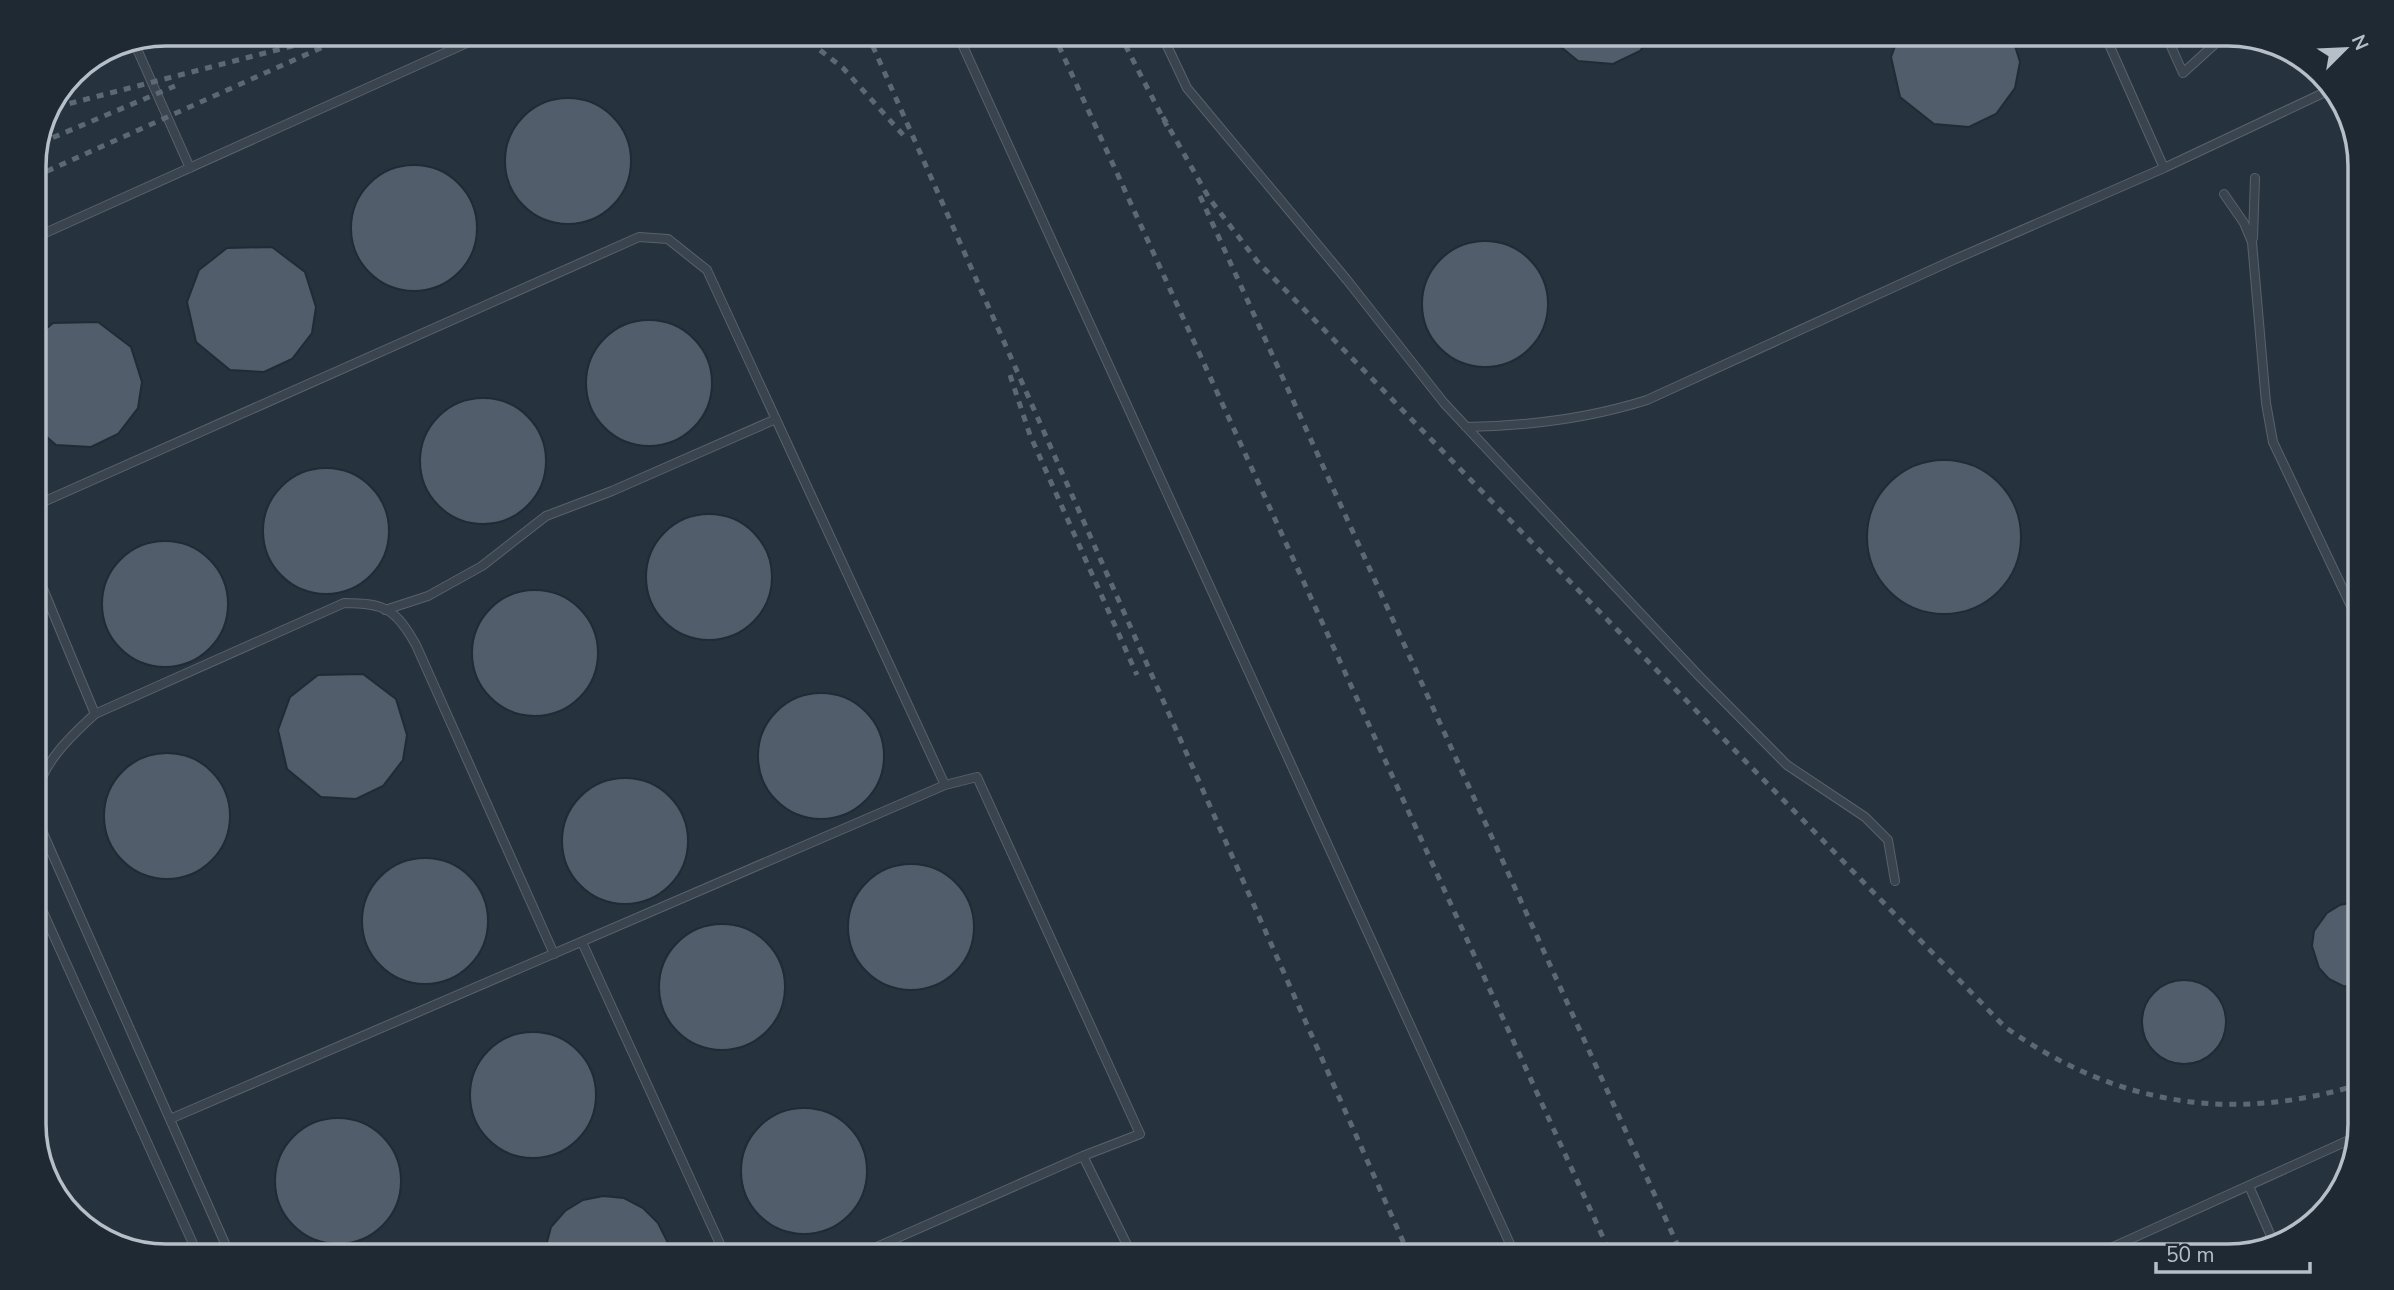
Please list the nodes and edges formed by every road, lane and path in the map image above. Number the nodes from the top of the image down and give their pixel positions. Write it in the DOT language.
graph roads {
  1 [pos="460,46"];
  2 [pos="963,46"];
  3 [pos="1168,46"];
  4 [pos="2110,46"];
  5 [pos="2171,46"];
  6 [pos="2213,46"];
  7 [pos="137,50"];
  8 [pos="2323,92"];
  9 [pos="190,168"];
  10 [pos="2164,168"];
  11 [pos="2255,178"];
  12 [pos="2224,194"];
  13 [pos="46,232"];
  14 [pos="2252,242"];
  15 [pos="776,419"];
  16 [pos="1466,427"];
  17 [pos="46,501"];
  18 [pos="46,596"];
  19 [pos="2348,599"];
  20 [pos="385,610"];
  21 [pos="95,714"];
  22 [pos="46,771"];
  23 [pos="945,785"];
  24 [pos="46,840"];
  25 [pos="1895,881"];
  26 [pos="46,919"];
  27 [pos="582,942"];
  28 [pos="554,954"];
  29 [pos="170,1119"];
  30 [pos="2347,1141"];
  31 [pos="1083,1156"];
  32 [pos="2249,1186"];
  33 [pos="2271,1236"];
  34 [pos="193,1244"];
  35 [pos="225,1244"];
  36 [pos="720,1244"];
  37 [pos="883,1244"];
  38 [pos="1127,1244"];
  39 [pos="1510,1244"];
  40 [pos="2120,1244"];
  1 -- 9 [label="lane"];
  2 -- 39 [label="lane"];
  3 -- 16 [label="lane"];
  4 -- 10 [label="lane"];
  5 -- 6 [label="lane"];
  7 -- 9 [label="lane"];
  8 -- 10 [label="lane"];
  9 -- 13 [label="lane"];
  10 -- 16 [label="lane"];
  11 -- 14 [label="lane"];
  12 -- 14 [label="lane"];
  14 -- 19 [label="lane"];
  15 -- 17 [label="lane"];
  15 -- 20 [label="lane"];
  15 -- 23 [label="lane"];
  16 -- 25 [label="lane"];
  18 -- 21 [label="lane"];
  20 -- 21 [label="lane"];
  20 -- 28 [label="lane"];
  21 -- 22 [label="lane"];
  23 -- 27 [label="lane"];
  23 -- 31 [label="lane"];
  24 -- 29 [label="lane"];
  26 -- 34 [label="lane"];
  27 -- 28 [label="lane"];
  27 -- 36 [label="lane"];
  28 -- 29 [label="lane"];
  29 -- 35 [label="lane"];
  30 -- 32 [label="lane"];
  31 -- 37 [label="lane"];
  31 -- 38 [label="lane"];
  32 -- 33 [label="lane"];
  32 -- 40 [label="lane"];
}
